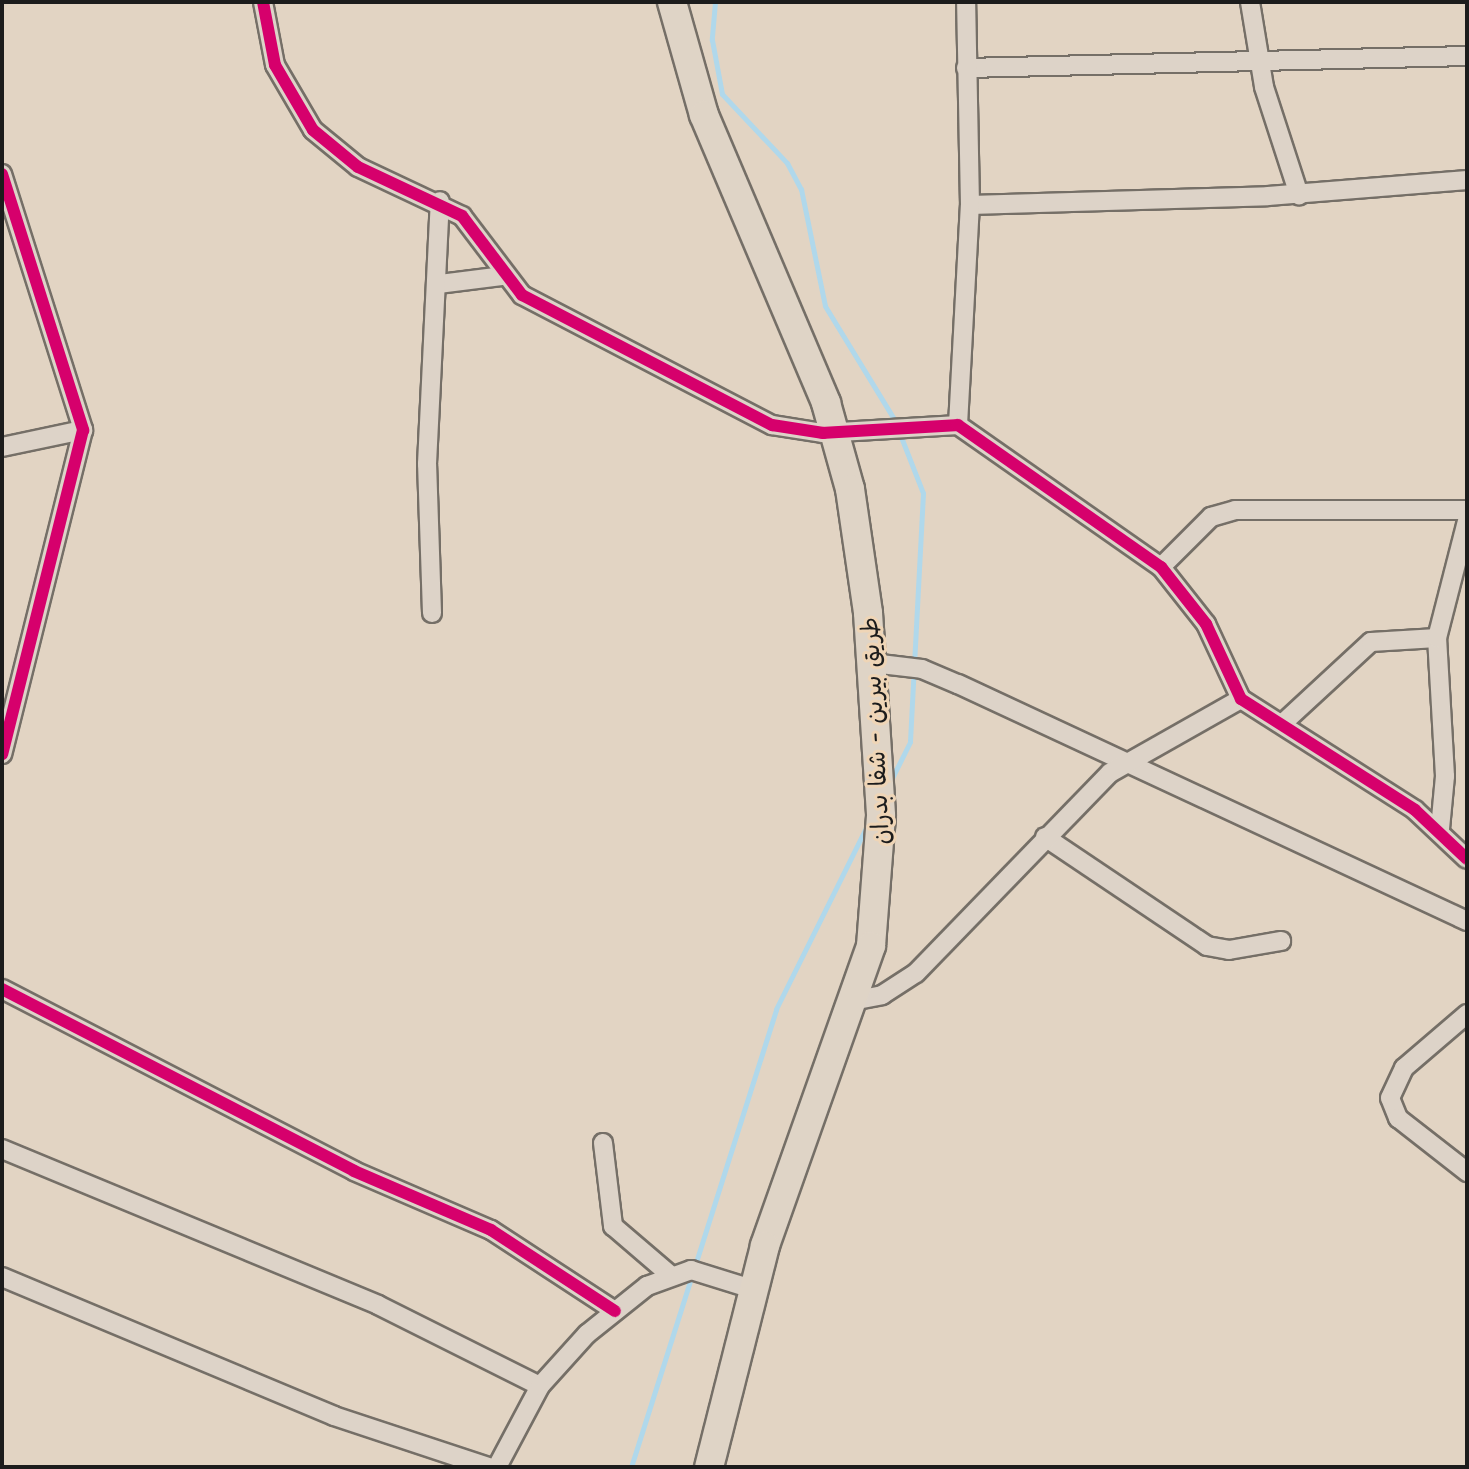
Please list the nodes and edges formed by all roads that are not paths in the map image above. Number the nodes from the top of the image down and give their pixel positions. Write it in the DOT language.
graph roads {
  1 [pos="263,2"];
  2 [pos="672,2"];
  3 [pos="966,2"];
  4 [pos="1250,2"];
  5 [pos="1467,56"];
  6 [pos="1258,60"];
  7 [pos="966,68"];
  8 [pos="2,174"];
  9 [pos="1467,180"];
  10 [pos="1299,195"];
  11 [pos="440,201"];
  12 [pos="970,205"];
  13 [pos="502,276"];
  14 [pos="439,284"];
  15 [pos="958,425"];
  16 [pos="83,430"];
  17 [pos="835,432"];
  18 [pos="2,447"];
  19 [pos="1467,510"];
  20 [pos="1467,521"];
  21 [pos="1161,567"];
  22 [pos="432,613"];
  23 [pos="1437,638"];
  24 [pos="872,663"];
  25 [pos="1241,699"];
  26 [pos="1282,724"];
  27 [pos="2,754"];
  28 [pos="1123,764"];
  29 [pos="1440,829"];
  30 [pos="1045,837"];
  31 [pos="1467,859"];
  32 [pos="1467,921"];
  33 [pos="1281,941"];
  34 [pos="2,989"];
  35 [pos="852,1001"];
  36 [pos="1467,1014"];
  37 [pos="603,1143"];
  38 [pos="2,1149"];
  39 [pos="1467,1172"];
  40 [pos="669,1274"];
  41 [pos="2,1277"];
  42 [pos="752,1289"];
  43 [pos="615,1311"];
  44 [pos="540,1386"];
  45 [pos="488,1467"];
  46 [pos="497,1467"];
  47 [pos="709,1467"];
  1 -- 11 [label="street"];
  2 -- 17 [label="main road, طريق بيرين - شفا بدران"];
  3 -- 7 [label="street"];
  4 -- 6 [label="street"];
  5 -- 6 [label="street"];
  6 -- 7 [label="street"];
  6 -- 10 [label="street"];
  7 -- 12 [label="street"];
  8 -- 16 [label="street"];
  9 -- 10 [label="street"];
  10 -- 12 [label="street"];
  11 -- 13 [label="street"];
  11 -- 14 [label="street"];
  12 -- 15 [label="street"];
  13 -- 14 [label="street"];
  13 -- 17 [label="street"];
  14 -- 22 [label="street"];
  15 -- 17 [label="street"];
  15 -- 21 [label="street"];
  16 -- 18 [label="street"];
  16 -- 27 [label="street"];
  17 -- 24 [label="main road, طريق بيرين - شفا بدران"];
  19 -- 21 [label="street"];
  20 -- 23 [label="street"];
  21 -- 25 [label="street"];
  23 -- 26 [label="street"];
  23 -- 29 [label="street"];
  24 -- 28 [label="street"];
  24 -- 35 [label="main road, طريق بيرين - شفا بدران"];
  25 -- 26 [label="street"];
  25 -- 28 [label="street"];
  26 -- 29 [label="street"];
  28 -- 30 [label="street"];
  28 -- 32 [label="street"];
  29 -- 31 [label="street"];
  30 -- 33 [label="street"];
  30 -- 35 [label="street"];
  34 -- 43 [label="street"];
  35 -- 42 [label="main road, طريق بيرين - شفا بدران"];
  36 -- 39 [label="street"];
  37 -- 40 [label="street"];
  38 -- 44 [label="street"];
  40 -- 42 [label="street"];
  40 -- 43 [label="street"];
  41 -- 45 [label="street"];
  42 -- 47 [label="main road, طريق بيرين - شفا بدران"];
  43 -- 44 [label="street"];
  44 -- 46 [label="street"];
}
